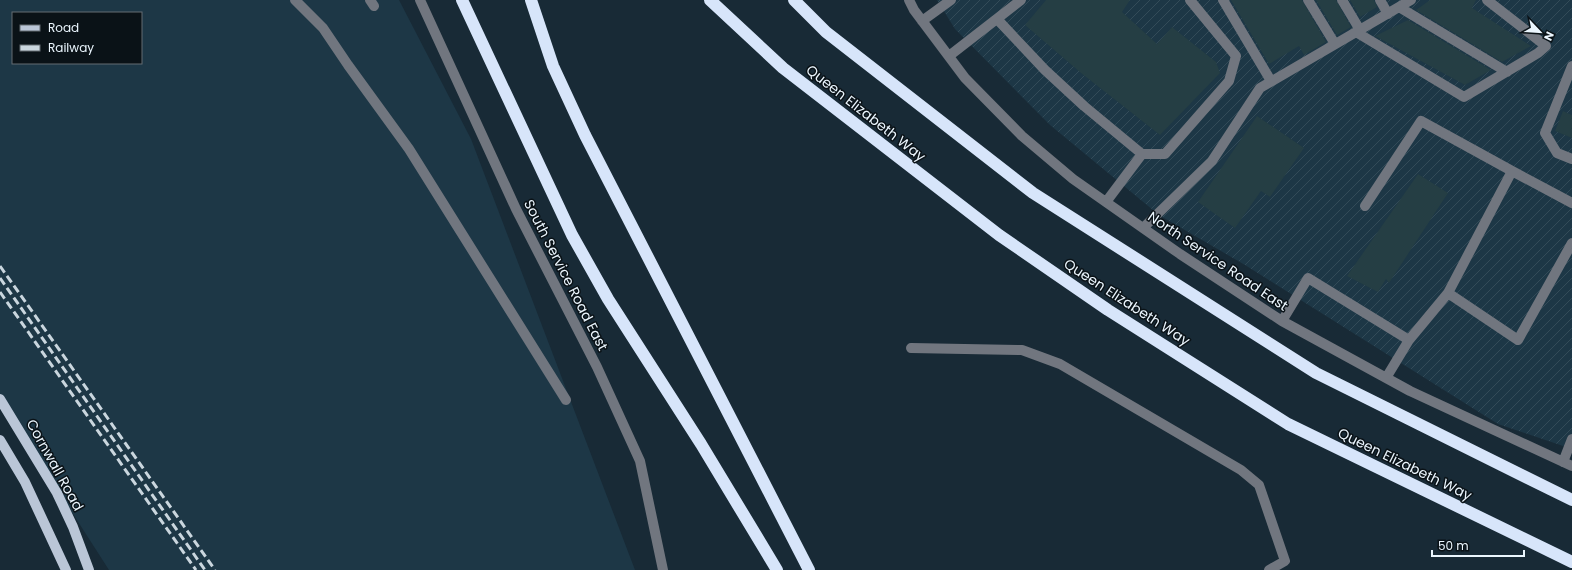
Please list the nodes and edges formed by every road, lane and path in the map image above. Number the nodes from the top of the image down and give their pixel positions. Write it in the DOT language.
graph roads {
  1 [pos="295,0"];
  2 [pos="420,0"];
  3 [pos="462,0"];
  4 [pos="531,0"];
  5 [pos="710,0"];
  6 [pos="794,0"];
  7 [pos="909,0"];
  8 [pos="951,0"];
  9 [pos="1021,0"];
  10 [pos="1190,0"];
  11 [pos="1222,0"];
  12 [pos="1308,0"];
  13 [pos="1342,0"];
  14 [pos="1380,0"];
  15 [pos="1411,0"];
  16 [pos="1487,0"];
  17 [pos="1399,7"];
  18 [pos="1388,14"];
  19 [pos="997,19"];
  20 [pos="922,21"];
  21 [pos="1358,31"];
  22 [pos="1335,44"];
  23 [pos="949,56"];
  24 [pos="1572,66"];
  25 [pos="1507,72"];
  26 [pos="1271,81"];
  27 [pos="1142,154"];
  28 [pos="1572,159"];
  29 [pos="1512,171"];
  30 [pos="1106,202"];
  31 [pos="1572,202"];
  32 [pos="1365,206"];
  33 [pos="1143,228"];
  34 [pos="1572,244"];
  35 [pos="1448,293"];
  36 [pos="1282,321"];
  37 [pos="1409,340"];
  38 [pos="911,348"];
  39 [pos="1386,378"];
  40 [pos="0,399"];
  41 [pos="566,400"];
  42 [pos="1572,439"];
  43 [pos="0,440"];
  44 [pos="1567,464"];
  45 [pos="1572,500"];
  46 [pos="1572,562"];
  47 [pos="66,570"];
  48 [pos="89,570"];
  49 [pos="663,570"];
  50 [pos="778,570"];
  51 [pos="809,570"];
  52 [pos="1269,570"];
  1 -- 41 [label="street"];
  2 -- 49 [label="street, South Service Road East"];
  3 -- 50 [label="highway"];
  4 -- 51 [label="highway"];
  5 -- 46 [label="highway, Queen Elizabeth Way"];
  6 -- 45 [label="highway"];
  7 -- 20 [label="street, North Service Road East"];
  8 -- 20 [label="street"];
  9 -- 19 [label="street"];
  10 -- 27 [label="street"];
  11 -- 26 [label="street"];
  12 -- 22 [label="street"];
  13 -- 21 [label="street"];
  14 -- 18 [label="street"];
  15 -- 17 [label="street"];
  16 -- 25 [label="street"];
  17 -- 18 [label="street"];
  17 -- 25 [label="street"];
  18 -- 21 [label="street"];
  19 -- 23 [label="street"];
  19 -- 27 [label="street"];
  20 -- 23 [label="street, North Service Road East"];
  21 -- 22 [label="street"];
  21 -- 25 [label="street"];
  22 -- 26 [label="street"];
  23 -- 30 [label="street, North Service Road East"];
  24 -- 28 [label="street"];
  26 -- 33 [label="street"];
  27 -- 30 [label="street"];
  29 -- 31 [label="street"];
  29 -- 32 [label="street"];
  29 -- 35 [label="street"];
  30 -- 33 [label="street, North Service Road East"];
  33 -- 36 [label="street, North Service Road East"];
  34 -- 35 [label="street"];
  35 -- 37 [label="street"];
  36 -- 37 [label="street"];
  36 -- 39 [label="street, North Service Road East"];
  37 -- 39 [label="street"];
  38 -- 52 [label="street"];
  39 -- 44 [label="street, North Service Road East"];
  40 -- 48 [label="main road, Cornwall Road"];
  42 -- 44 [label="street"];
  43 -- 47 [label="main road"];
}
